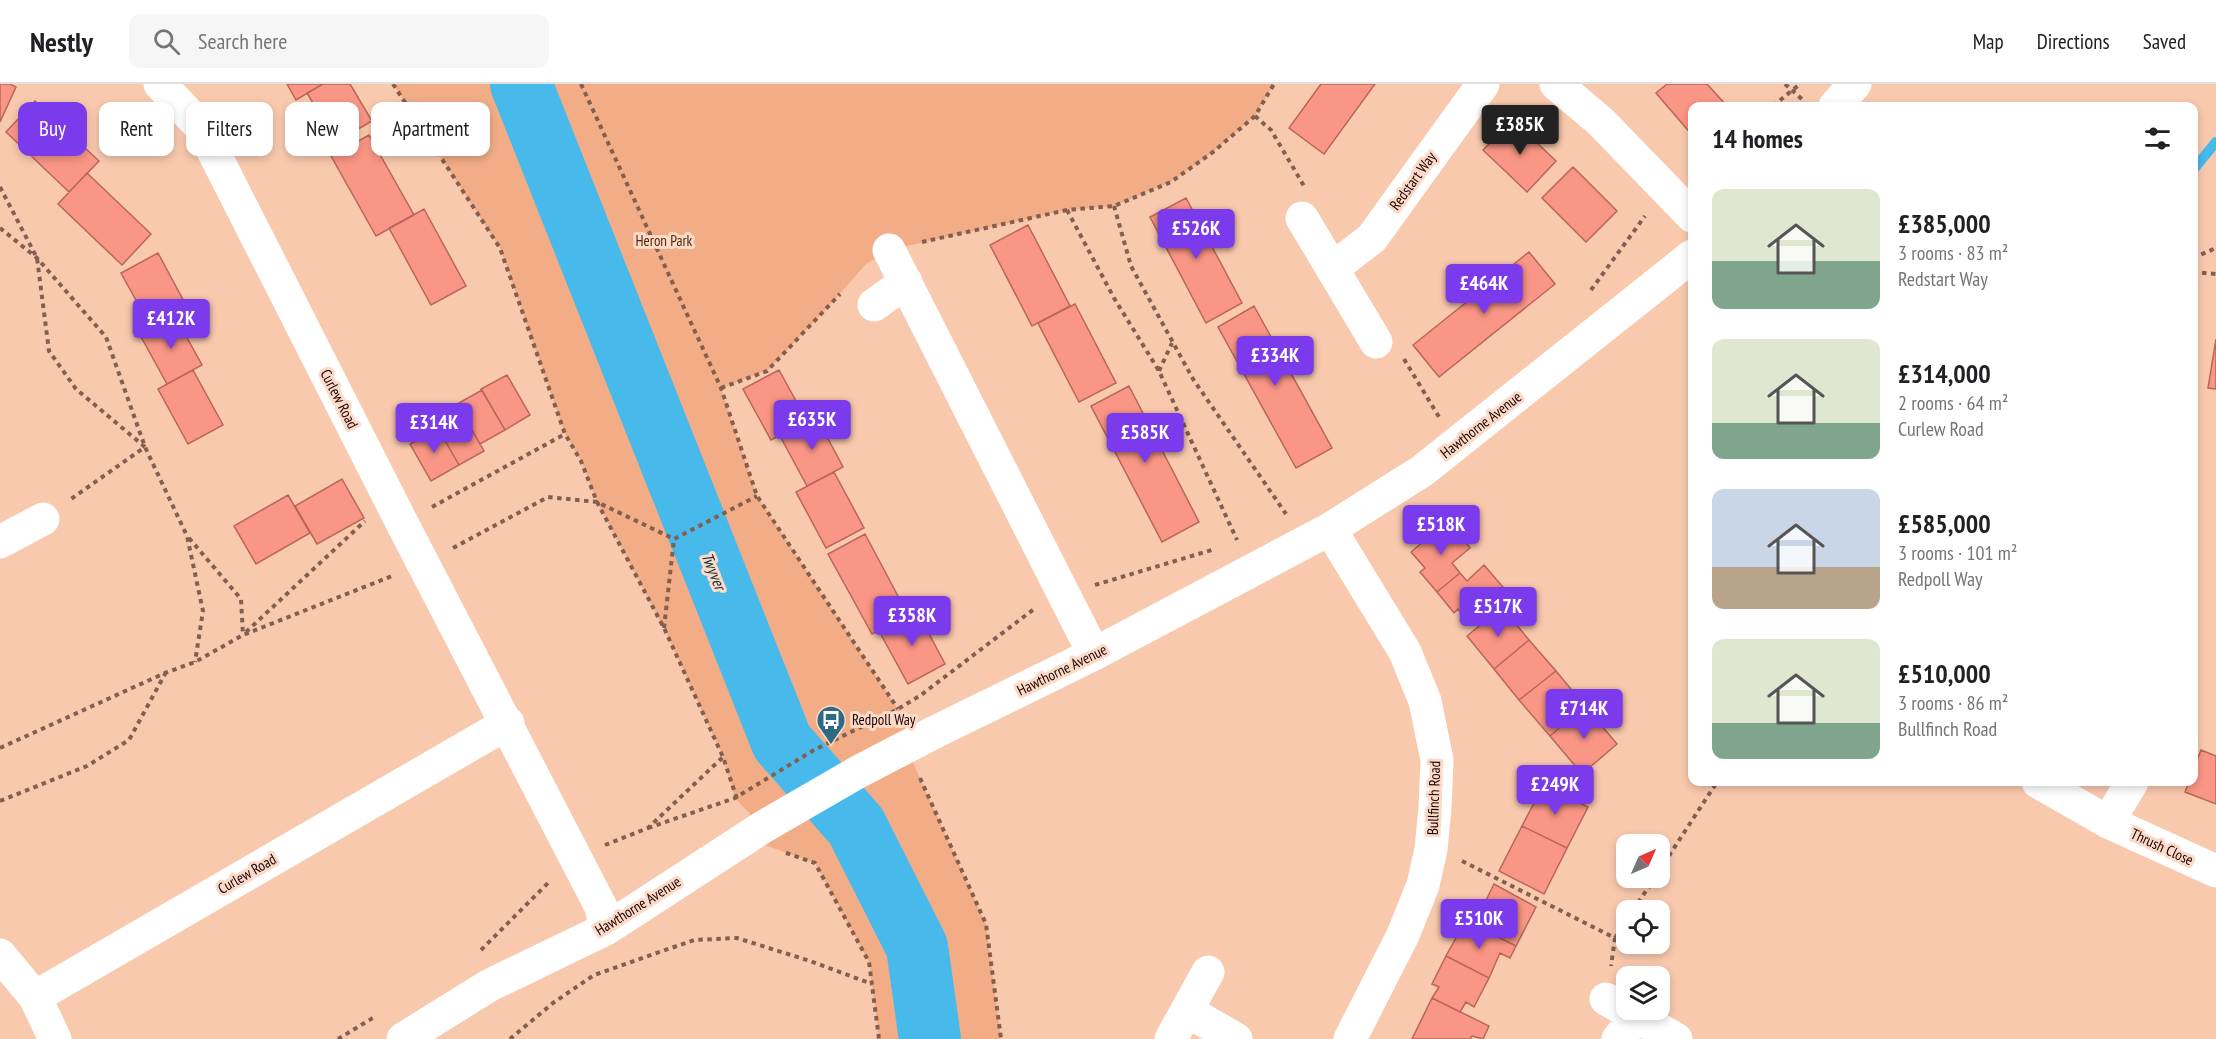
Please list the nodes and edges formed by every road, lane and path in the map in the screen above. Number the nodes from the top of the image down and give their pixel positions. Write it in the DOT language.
graph roads {
  1 [pos="160,84"];
  2 [pos="393,84"];
  3 [pos="581,84"];
  4 [pos="1274,84"];
  5 [pos="1483,84"];
  6 [pos="1556,84"];
  7 [pos="1785,84"];
  8 [pos="1800,84"];
  9 [pos="1855,84"];
  10 [pos="1793,91"];
  11 [pos="1778,102"];
  12 [pos="1839,102"];
  13 [pos="1256,116"];
  14 [pos="0,187"];
  15 [pos="1667,189"];
  16 [pos="1114,206"];
  17 [pos="1306,207"];
  18 [pos="1067,210"];
  19 [pos="1688,212"];
  20 [pos="0,228"];
  21 [pos="2216,248"];
  22 [pos="889,250"];
  23 [pos="2198,256"];
  24 [pos="37,258"];
  25 [pos="1688,259"];
  26 [pos="1332,269"];
  27 [pos="2198,272"];
  28 [pos="2216,274"];
  29 [pos="906,282"];
  30 [pos="844,289"];
  31 [pos="1591,291"];
  32 [pos="874,305"];
  33 [pos="1173,343"];
  34 [pos="1387,346"];
  35 [pos="1160,371"];
  36 [pos="721,388"];
  37 [pos="1448,411"];
  38 [pos="1440,418"];
  39 [pos="1430,424"];
  40 [pos="565,434"];
  41 [pos="145,447"];
  42 [pos="757,496"];
  43 [pos="597,502"];
  44 [pos="1296,508"];
  45 [pos="396,510"];
  46 [pos="1286,514"];
  47 [pos="44,519"];
  48 [pos="1276,520"];
  49 [pos="1330,529"];
  50 [pos="187,536"];
  51 [pos="1248,537"];
  52 [pos="674,539"];
  53 [pos="0,542"];
  54 [pos="1238,542"];
  55 [pos="1227,546"];
  56 [pos="1216,549"];
  57 [pos="423,563"];
  58 [pos="1065,594"];
  59 [pos="664,628"];
  60 [pos="243,635"];
  61 [pos="1094,654"];
  62 [pos="195,662"];
  63 [pos="165,673"];
  64 [pos="898,709"];
  65 [pos="507,723"];
  66 [pos="935,732"];
  67 [pos="906,747"];
  68 [pos="0,748"];
  69 [pos="723,757"];
  70 [pos="1714,786"];
  71 [pos="2045,786"];
  72 [pos="2130,786"];
  73 [pos="735,798"];
  74 [pos="0,801"];
  75 [pos="2108,822"];
  76 [pos="764,827"];
  77 [pos="648,828"];
  78 [pos="1431,849"];
  79 [pos="1670,854"];
  80 [pos="575,856"];
  81 [pos="2216,872"];
  82 [pos="606,929"];
  83 [pos="1615,938"];
  84 [pos="0,955"];
  85 [pos="476,955"];
  86 [pos="1208,972"];
  87 [pos="872,984"];
  88 [pos="35,997"];
  89 [pos="1606,999"];
  90 [pos="378,1016"];
  91 [pos="1179,1025"];
  92 [pos="1627,1028"];
  93 [pos="55,1039"];
  94 [pos="338,1039"];
  95 [pos="403,1039"];
  96 [pos="510,1039"];
  97 [pos="879,1039"];
  98 [pos="1001,1039"];
  99 [pos="1236,1039"];
  100 [pos="1350,1039"];
  101 [pos="1676,1039"];
  1 -- 45 [label="street, Curlew Road"];
  2 -- 40 [label="path"];
  3 -- 36 [label="path"];
  4 -- 13 [label="path"];
  5 -- 26 [label="street, Redstart Way"];
  6 -- 15 [label="street"];
  7 -- 10 [label="path"];
  8 -- 10 [label="path"];
  9 -- 12 [label="street"];
  10 -- 11 [label="path"];
  13 -- 16 [label="path"];
  13 -- 17 [label="path"];
  14 -- 24 [label="path"];
  15 -- 19 [label="street"];
  15 -- 31 [label="path"];
  16 -- 18 [label="path"];
  16 -- 33 [label="path"];
  17 -- 26 [label="street"];
  18 -- 22 [label="path"];
  18 -- 35 [label="path"];
  20 -- 24 [label="path"];
  21 -- 23 [label="path"];
  22 -- 29 [label="street"];
  24 -- 41 [label="path"];
  24 -- 41 [label="path"];
  25 -- 49 [label="street, Hawthorne Avenue"];
  26 -- 34 [label="street"];
  27 -- 28 [label="path"];
  29 -- 32 [label="street"];
  29 -- 58 [label="street"];
  30 -- 36 [label="path"];
  33 -- 35 [label="path"];
  33 -- 46 [label="path"];
  34 -- 38 [label="path"];
  35 -- 54 [label="path"];
  36 -- 42 [label="path"];
  37 -- 38 [label="path"];
  38 -- 39 [label="path"];
  40 -- 43 [label="path"];
  40 -- 45 [label="path"];
  41 -- 47 [label="path"];
  41 -- 50 [label="path"];
  42 -- 52 [label="path"];
  42 -- 64 [label="path"];
  43 -- 52 [label="path"];
  43 -- 57 [label="path"];
  43 -- 59 [label="path"];
  44 -- 46 [label="path"];
  45 -- 57 [label="street, Curlew Road"];
  45 -- 60 [label="path"];
  46 -- 48 [label="path"];
  47 -- 53 [label="street"];
  49 -- 61 [label="street, Hawthorne Avenue"];
  49 -- 78 [label="street, Bullfinch Road"];
  50 -- 60 [label="path"];
  50 -- 62 [label="path"];
  51 -- 54 [label="path"];
  52 -- 59 [label="path"];
  54 -- 55 [label="path"];
  56 -- 58 [label="path"];
  57 -- 60 [label="path"];
  57 -- 65 [label="street, Curlew Road"];
  58 -- 61 [label="street"];
  58 -- 64 [label="path"];
  59 -- 69 [label="path"];
  60 -- 62 [label="path"];
  61 -- 66 [label="street, Hawthorne Avenue"];
  62 -- 63 [label="path"];
  63 -- 68 [label="path"];
  63 -- 74 [label="path"];
  64 -- 66 [label="path"];
  64 -- 73 [label="path"];
  65 -- 80 [label="street, Curlew Road"];
  65 -- 88 [label="street, Curlew Road"];
  66 -- 67 [label="street, Hawthorne Avenue"];
  67 -- 76 [label="street, Hawthorne Avenue"];
  67 -- 98 [label="path"];
  69 -- 73 [label="path"];
  69 -- 77 [label="path"];
  70 -- 79 [label="path"];
  71 -- 75 [label="street, Thrush Close"];
  72 -- 75 [label="street"];
  73 -- 76 [label="path"];
  73 -- 77 [label="path"];
  75 -- 81 [label="street, Thrush Close"];
  76 -- 82 [label="street, Hawthorne Avenue"];
  76 -- 87 [label="path"];
  77 -- 80 [label="path"];
  78 -- 83 [label="path"];
  78 -- 100 [label="street, Bullfinch Road"];
  80 -- 82 [label="street, Curlew Road"];
  80 -- 85 [label="path"];
  82 -- 95 [label="street, Hawthorne Avenue"];
  83 -- 89 [label="path"];
  84 -- 88 [label="street"];
  86 -- 91 [label="street"];
  87 -- 96 [label="path"];
  87 -- 97 [label="path"];
  88 -- 93 [label="street"];
  89 -- 92 [label="street"];
  90 -- 94 [label="path"];
  91 -- 99 [label="street"];
  92 -- 101 [label="street"];
}
